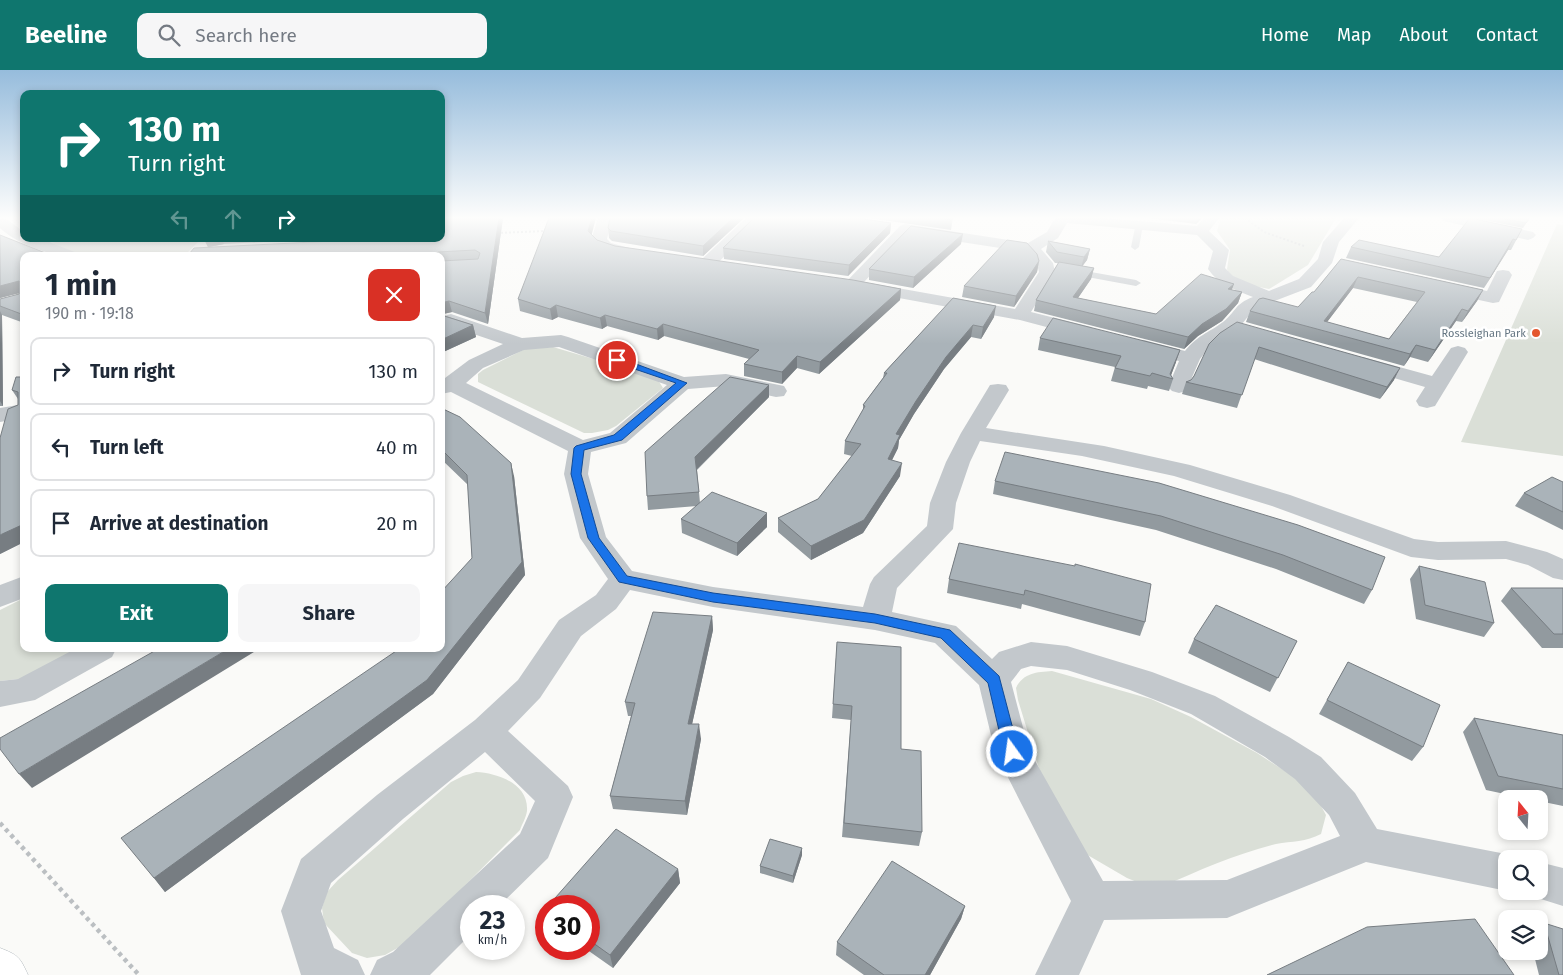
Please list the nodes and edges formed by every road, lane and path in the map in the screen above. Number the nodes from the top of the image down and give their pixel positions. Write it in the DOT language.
graph roads {
  1 [pos="701,260"];
  2 [pos="875,260"];
  3 [pos="1046,260"];
  4 [pos="1218,260"];
  5 [pos="1323,260"];
  6 [pos="1336,260"];
  7 [pos="1345,264"];
  8 [pos="727,265"];
  9 [pos="1055,268"];
  10 [pos="1503,275"];
  11 [pos="833,281"];
  12 [pos="1136,283"];
  13 [pos="1428,283"];
  14 [pos="853,284"];
  15 [pos="1269,297"];
  16 [pos="1020,315"];
  17 [pos="450,320"];
  18 [pos="1105,336"];
  19 [pos="1124,341"];
  20 [pos="520,344"];
  21 [pos="1458,352"];
  22 [pos="1343,357"];
  23 [pos="1190,358"];
  24 [pos="682,383"];
  25 [pos="447,386"];
  26 [pos="1178,387"];
  27 [pos="998,390"];
  28 [pos="776,391"];
  29 [pos="20,412"];
  30 [pos="0,415"];
  31 [pos="972,433"];
  32 [pos="580,448"];
  33 [pos="1563,571"];
  34 [pos="623,579"];
  35 [pos="20,588"];
  36 [pos="0,597"];
  37 [pos="875,619"];
  38 [pos="96,652"];
  39 [pos="994,680"];
  40 [pos="0,694"];
  41 [pos="487,730"];
  42 [pos="0,823"];
  43 [pos="1364,844"];
  44 [pos="1498,871"];
  45 [pos="1548,883"];
  46 [pos="1563,887"];
  47 [pos="1092,901"];
  48 [pos="0,970"];
  49 [pos="5,975"];
  50 [pos="139,975"];
  51 [pos="343,975"];
  52 [pos="392,975"];
  53 [pos="1057,975"];
  1 -- 8 [label="street"];
  2 -- 14 [label="street"];
  3 -- 9 [label="street"];
  4 -- 15 [label="street"];
  5 -- 15 [label="street"];
  6 -- 7 [label="street"];
  9 -- 12 [label="lane"];
  9 -- 16 [label="street"];
  10 -- 13 [label="street"];
  11 -- 14 [label="street"];
  14 -- 16 [label="street"];
  15 -- 23 [label="street"];
  16 -- 18 [label="street"];
  17 -- 20 [label="street"];
  19 -- 23 [label="street"];
  20 -- 24 [label="street"];
  20 -- 25 [label="street"];
  21 -- 22 [label="street"];
  23 -- 26 [label="street"];
  24 -- 28 [label="street"];
  24 -- 32 [label="street"];
  25 -- 32 [label="street"];
  27 -- 31 [label="street"];
  29 -- 30 [label="street"];
  31 -- 33 [label="street"];
  31 -- 37 [label="street"];
  32 -- 34 [label="street"];
  34 -- 37 [label="street"];
  34 -- 41 [label="street"];
  35 -- 36 [label="street"];
  37 -- 39 [label="street"];
  38 -- 40 [label="street"];
  39 -- 43 [label="street"];
  39 -- 47 [label="street"];
  41 -- 51 [label="street"];
  41 -- 52 [label="street"];
  42 -- 50 [label="path"];
  43 -- 44 [label="street"];
  43 -- 47 [label="street"];
  45 -- 46 [label="street"];
  47 -- 53 [label="street"];
  48 -- 49 [label="street"];
}
